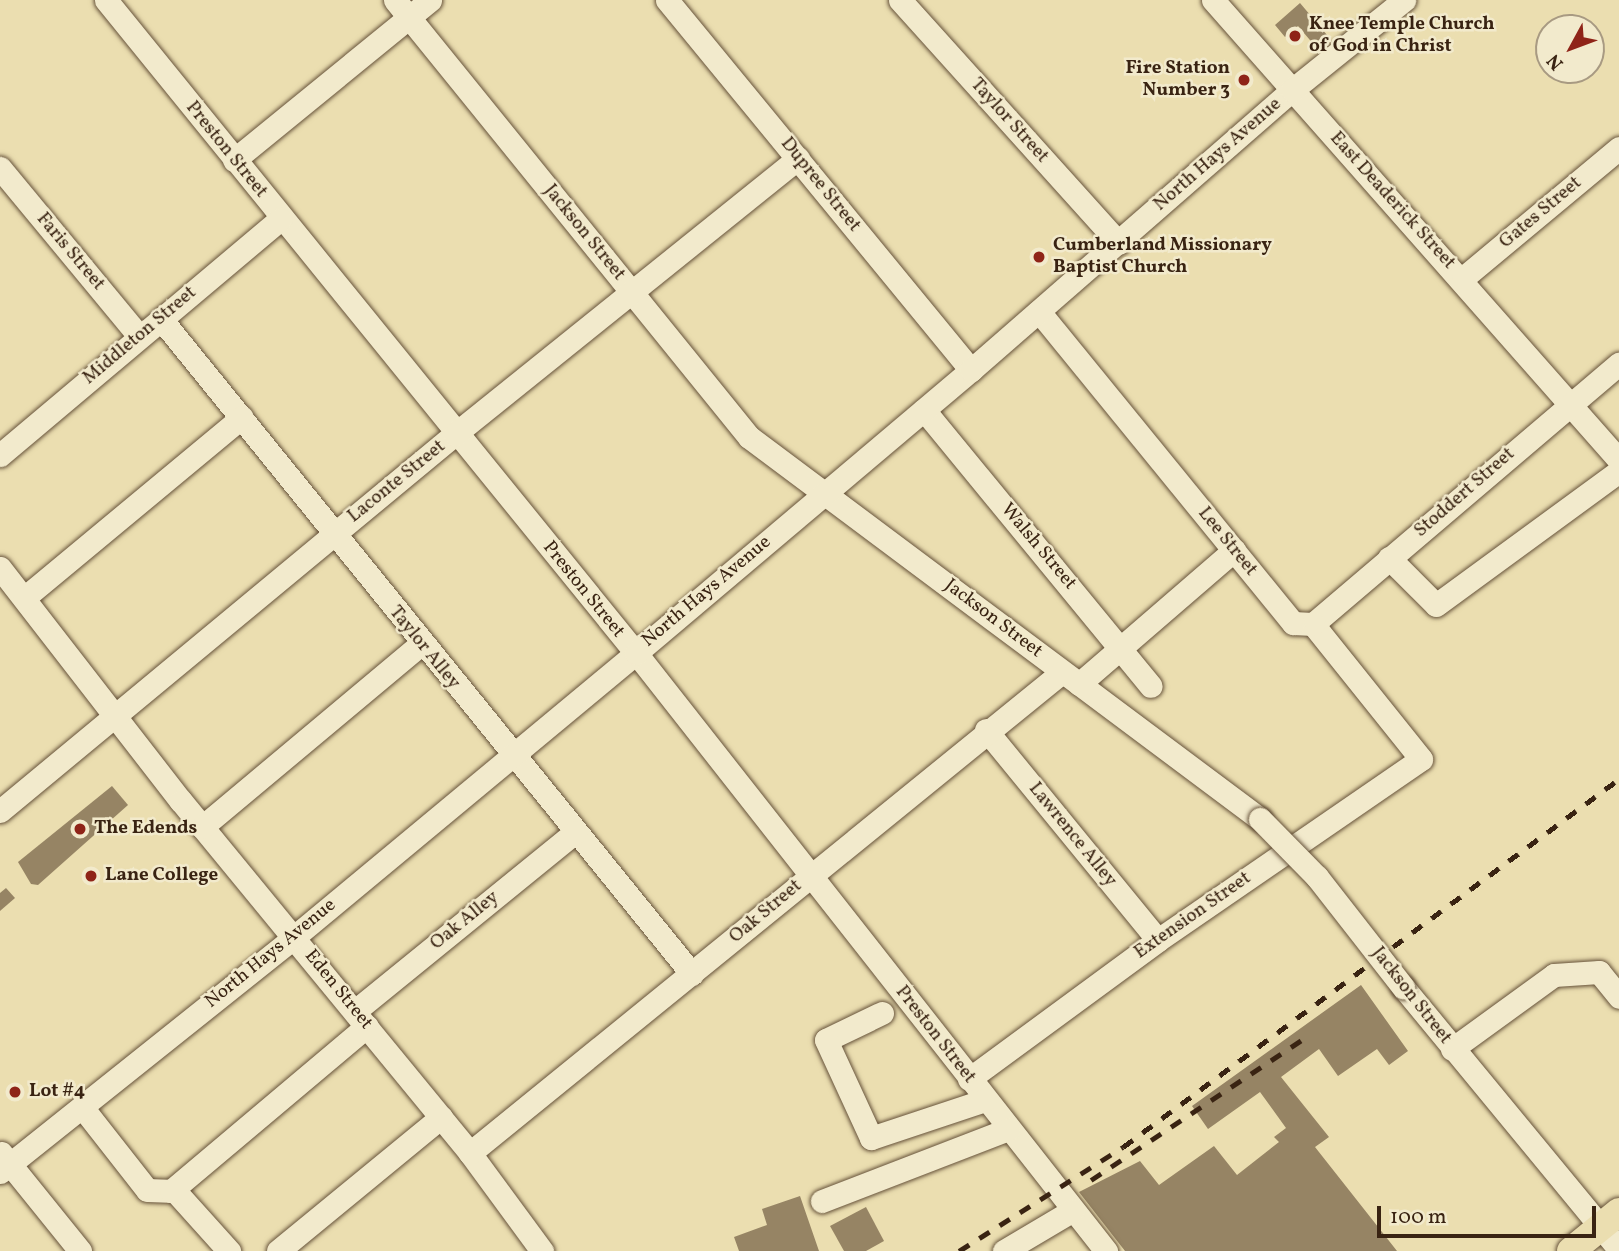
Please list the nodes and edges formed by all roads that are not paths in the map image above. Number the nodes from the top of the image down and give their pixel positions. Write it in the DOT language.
graph roads {
  1 [pos="106,0"];
  2 [pos="430,0"];
  3 [pos="667,0"];
  4 [pos="900,0"];
  5 [pos="1213,0"];
  6 [pos="1404,0"];
  7 [pos="402,8"];
  8 [pos="1292,90"];
  9 [pos="1619,148"];
  10 [pos="798,158"];
  11 [pos="234,160"];
  12 [pos="0,168"];
  13 [pos="280,219"];
  14 [pos="1119,243"];
  15 [pos="1463,278"];
  16 [pos="632,292"];
  17 [pos="1039,312"];
  18 [pos="161,318"];
  19 [pos="139,336"];
  20 [pos="1619,364"];
  21 [pos="971,370"];
  22 [pos="1571,402"];
  23 [pos="924,410"];
  24 [pos="242,418"];
  25 [pos="455,434"];
  26 [pos="0,455"];
  27 [pos="1619,460"];
  28 [pos="1619,471"];
  29 [pos="824,492"];
  30 [pos="333,534"];
  31 [pos="1234,550"];
  32 [pos="1389,558"];
  33 [pos="0,568"];
  34 [pos="24,598"];
  35 [pos="1313,624"];
  36 [pos="421,644"];
  37 [pos="1120,646"];
  38 [pos="636,653"];
  39 [pos="1071,678"];
  40 [pos="1151,686"];
  41 [pos="115,715"];
  42 [pos="986,730"];
  43 [pos="511,754"];
  44 [pos="1422,759"];
  45 [pos="0,810"];
  46 [pos="202,827"];
  47 [pos="575,832"];
  48 [pos="810,874"];
  49 [pos="294,937"];
  50 [pos="1158,940"];
  51 [pos="692,974"];
  52 [pos="1619,997"];
  53 [pos="882,1013"];
  54 [pos="361,1018"];
  55 [pos="1452,1049"];
  56 [pos="969,1079"];
  57 [pos="985,1100"];
  58 [pos="82,1107"];
  59 [pos="441,1117"];
  60 [pos="1009,1129"];
  61 [pos="470,1153"];
  62 [pos="3,1163"];
  63 [pos="171,1191"];
  64 [pos="822,1201"];
  65 [pos="1073,1210"];
  66 [pos="1610,1220"];
  67 [pos="1619,1249"];
  68 [pos="80,1251"];
  69 [pos="229,1251"];
  70 [pos="278,1251"];
  71 [pos="542,1251"];
  72 [pos="1004,1251"];
  73 [pos="1106,1251"];
  74 [pos="1571,1251"];
  1 -- 11 [label="street, Preston Street"];
  2 -- 7 [label="street"];
  3 -- 10 [label="street, Dupree Street"];
  4 -- 14 [label="street, Taylor Street"];
  5 -- 8 [label="street, East Deaderick Street"];
  6 -- 8 [label="street, North Hays Avenue"];
  7 -- 11 [label="street"];
  7 -- 16 [label="street, Jackson Street"];
  8 -- 14 [label="street, North Hays Avenue"];
  8 -- 15 [label="street, East Deaderick Street"];
  9 -- 15 [label="street, Gates Street"];
  10 -- 16 [label="street, Laconte Street"];
  10 -- 21 [label="street, Dupree Street"];
  11 -- 13 [label="street, Preston Street"];
  12 -- 19 [label="street, Faris Street"];
  13 -- 18 [label="street, Middleton Street"];
  13 -- 25 [label="street, Preston Street"];
  14 -- 17 [label="street, North Hays Avenue"];
  15 -- 22 [label="street, East Deaderick Street"];
  16 -- 25 [label="street, Laconte Street"];
  16 -- 29 [label="street, Jackson Street"];
  17 -- 21 [label="street, North Hays Avenue"];
  17 -- 31 [label="street, Lee Street"];
  18 -- 19 [label="street, Middleton Street"];
  18 -- 24 [label="street, Taylor Alley"];
  19 -- 26 [label="street, Middleton Street"];
  20 -- 22 [label="street, Stoddert Street"];
  21 -- 23 [label="street, North Hays Avenue"];
  22 -- 27 [label="street, East Deaderick Street"];
  22 -- 32 [label="street, Stoddert Street"];
  23 -- 29 [label="street, North Hays Avenue"];
  23 -- 37 [label="street, Walsh Street"];
  24 -- 30 [label="street, Taylor Alley"];
  24 -- 34 [label="street"];
  25 -- 30 [label="street, Laconte Street"];
  25 -- 38 [label="street, Preston Street"];
  28 -- 32 [label="street"];
  29 -- 38 [label="street, North Hays Avenue"];
  29 -- 39 [label="street, Jackson Street"];
  30 -- 36 [label="street, Taylor Alley"];
  30 -- 41 [label="street, Laconte Street"];
  31 -- 35 [label="street, Lee Street"];
  31 -- 37 [label="street, Oak Street"];
  32 -- 35 [label="street, Stoddert Street"];
  33 -- 34 [label="street, Eden Street"];
  34 -- 41 [label="street, Eden Street"];
  35 -- 44 [label="street, Lee Street"];
  36 -- 43 [label="street, Taylor Alley"];
  36 -- 46 [label="street"];
  37 -- 39 [label="street, Oak Street"];
  37 -- 40 [label="street, Walsh Street"];
  38 -- 43 [label="street, North Hays Avenue"];
  38 -- 48 [label="street, Preston Street"];
  39 -- 42 [label="street, Oak Street"];
  39 -- 55 [label="street, Jackson Street, bridge"];
  41 -- 45 [label="street, Laconte Street"];
  41 -- 46 [label="street, Eden Street"];
  42 -- 48 [label="street, Oak Street"];
  42 -- 50 [label="street, Lawrence Alley"];
  43 -- 47 [label="street, Taylor Alley"];
  43 -- 49 [label="street, North Hays Avenue"];
  44 -- 50 [label="street, Extension Street"];
  46 -- 49 [label="street, Eden Street"];
  47 -- 51 [label="street, Taylor Alley"];
  47 -- 54 [label="street, Oak Alley"];
  48 -- 51 [label="street, Oak Street"];
  48 -- 56 [label="street, Preston Street"];
  49 -- 54 [label="street, Eden Street"];
  49 -- 58 [label="street, North Hays Avenue"];
  50 -- 56 [label="street, Extension Street"];
  51 -- 61 [label="street, Oak Street"];
  52 -- 55 [label="street"];
  53 -- 57 [label="street"];
  54 -- 59 [label="street, Eden Street"];
  54 -- 63 [label="street, Oak Alley"];
  55 -- 66 [label="street, Jackson Street"];
  56 -- 57 [label="street, Preston Street"];
  57 -- 60 [label="street, Preston Street"];
  58 -- 62 [label="street, North Hays Avenue"];
  58 -- 63 [label="street"];
  59 -- 61 [label="street, Eden Street"];
  59 -- 70 [label="street"];
  60 -- 64 [label="street"];
  60 -- 65 [label="street, Preston Street"];
  61 -- 71 [label="street, Eden Street"];
  62 -- 68 [label="street"];
  63 -- 69 [label="street"];
  65 -- 72 [label="street"];
  65 -- 73 [label="street, Preston Street"];
  66 -- 67 [label="street, Jackson Street"];
  66 -- 74 [label="main road"];
}
